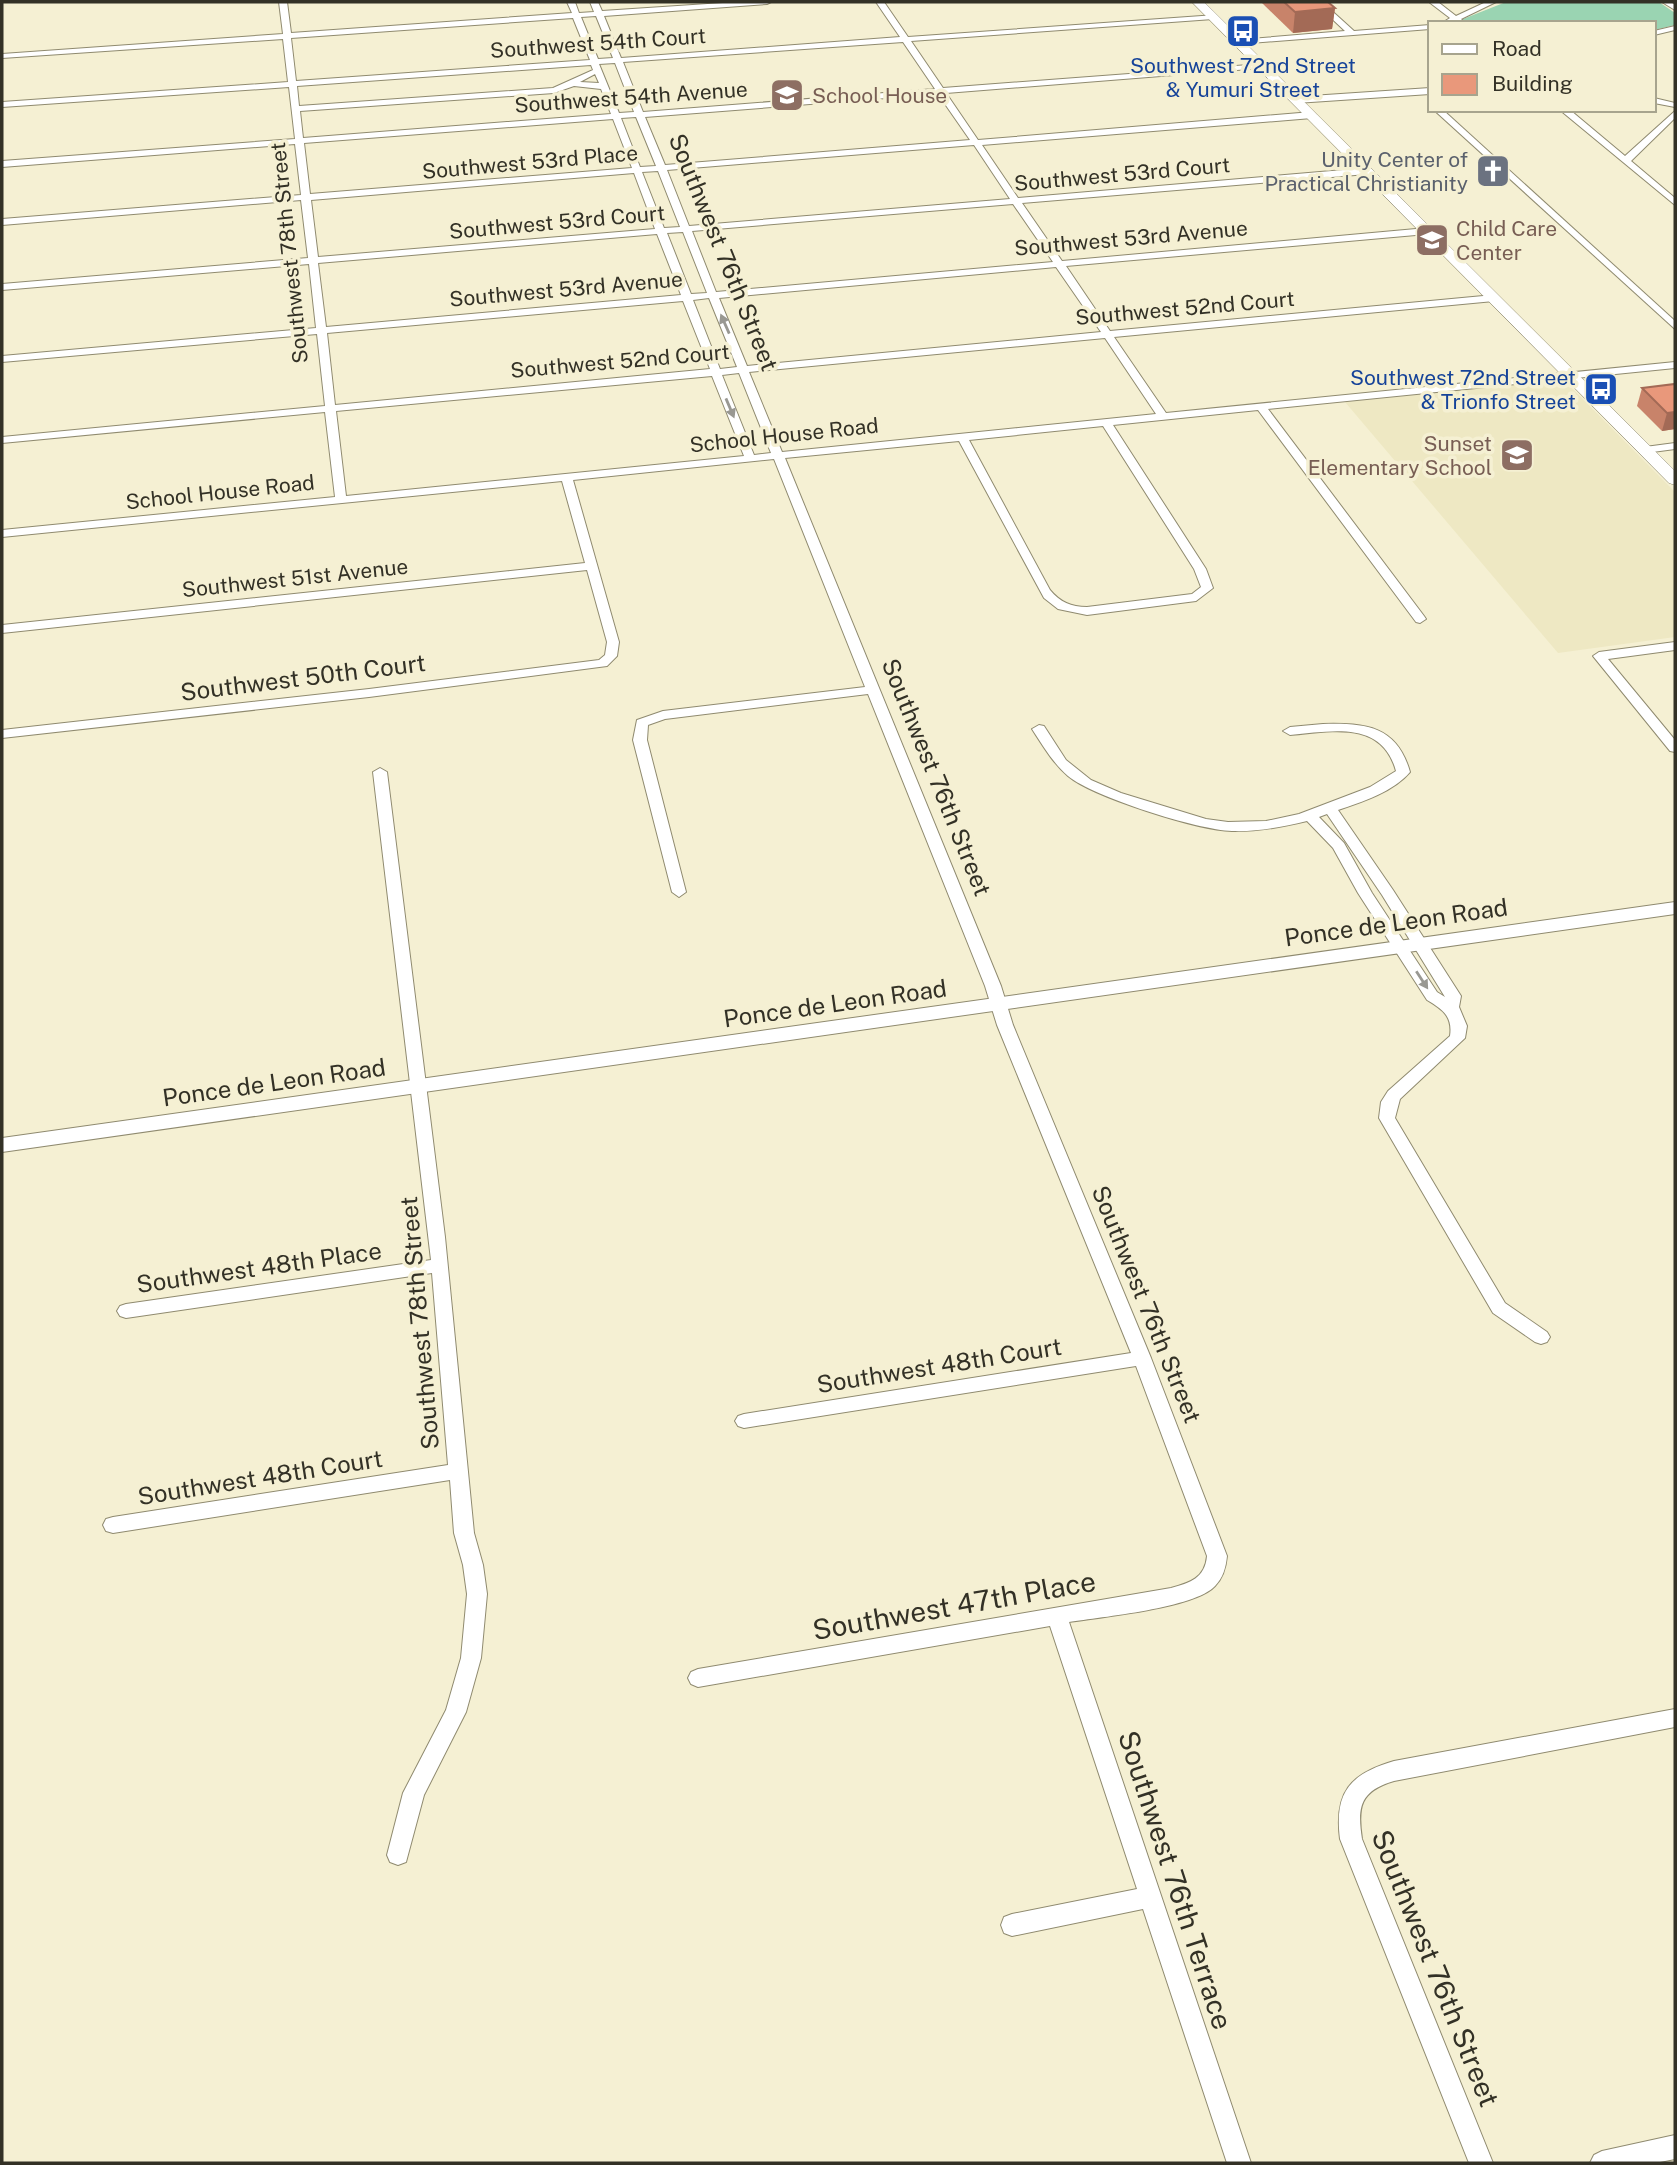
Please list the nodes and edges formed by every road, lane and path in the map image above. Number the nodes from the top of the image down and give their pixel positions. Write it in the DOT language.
graph roads {
  1 [pos="283,2"];
  2 [pos="571,2"];
  3 [pos="594,2"];
  4 [pos="767,2"];
  5 [pos="880,2"];
  6 [pos="1198,2"];
  7 [pos="1318,2"];
  8 [pos="1433,2"];
  9 [pos="1492,2"];
  10 [pos="1666,2"];
  11 [pos="1441,8"];
  12 [pos="1675,8"];
  13 [pos="1470,12"];
  14 [pos="598,13"];
  15 [pos="576,15"];
  16 [pos="1211,15"];
  17 [pos="1196,16"];
  18 [pos="1458,21"];
  19 [pos="1428,27"];
  20 [pos="1675,28"];
  21 [pos="1656,33"];
  22 [pos="1353,34"];
  23 [pos="288,36"];
  24 [pos="905,38"];
  25 [pos="1238,42"];
  26 [pos="2,56"];
  27 [pos="617,59"];
  28 [pos="1260,64"];
  29 [pos="596,66"];
  30 [pos="294,83"];
  31 [pos="574,83"];
  32 [pos="604,86"];
  33 [pos="939,88"];
  34 [pos="1428,91"];
  35 [pos="1418,92"];
  36 [pos="1296,100"];
  37 [pos="1428,101"];
  38 [pos="1656,101"];
  39 [pos="2,105"];
  40 [pos="1675,106"];
  41 [pos="296,108"];
  42 [pos="638,111"];
  43 [pos="1440,112"];
  44 [pos="1566,112"];
  45 [pos="614,113"];
  46 [pos="1675,114"];
  47 [pos="1312,116"];
  48 [pos="299,137"];
  49 [pos="975,143"];
  50 [pos="2,157"];
  51 [pos="1625,161"];
  52 [pos="2,164"];
  53 [pos="661,169"];
  54 [pos="637,170"];
  55 [pos="1367,171"];
  56 [pos="306,197"];
  57 [pos="1016,201"];
  58 [pos="1675,202"];
  59 [pos="2,222"];
  60 [pos="685,229"];
  61 [pos="661,231"];
  62 [pos="1427,231"];
  63 [pos="313,260"];
  64 [pos="1060,264"];
  65 [pos="2,287"];
  66 [pos="712,295"];
  67 [pos="687,297"];
  68 [pos="1494,298"];
  69 [pos="1675,326"];
  70 [pos="321,330"];
  71 [pos="1109,334"];
  72 [pos="2,359"];
  73 [pos="1675,365"];
  74 [pos="745,369"];
  75 [pos="715,372"];
  76 [pos="1571,375"];
  77 [pos="1260,406"];
  78 [pos="330,408"];
  79 [pos="1163,416"];
  80 [pos="1106,422"];
  81 [pos="962,436"];
  82 [pos="2,440"];
  83 [pos="1675,446"];
  84 [pos="1645,450"];
  85 [pos="777,456"];
  86 [pos="750,458"];
  87 [pos="567,477"];
  88 [pos="1675,480"];
  89 [pos="341,500"];
  90 [pos="2,534"];
  91 [pos="592,566"];
  92 [pos="1420,619"];
  93 [pos="2,629"];
  94 [pos="1675,646"];
  95 [pos="873,690"];
  96 [pos="1040,729"];
  97 [pos="1290,731"];
  98 [pos="2,734"];
  99 [pos="1675,748"];
  100 [pos="380,772"];
  101 [pos="1330,809"];
  102 [pos="1309,815"];
  103 [pos="1359,851"];
  104 [pos="1343,853"];
  105 [pos="1380,882"];
  106 [pos="1360,885"];
  107 [pos="679,892"];
  108 [pos="1396,906"];
  109 [pos="1675,908"];
  110 [pos="1375,909"];
  111 [pos="1410,945"];
  112 [pos="999,1004"];
  113 [pos="419,1087"];
  114 [pos="2,1145"];
  115 [pos="440,1265"];
  116 [pos="126,1311"];
  117 [pos="1541,1337"];
  118 [pos="1142,1358"];
  119 [pos="744,1421"];
  120 [pos="457,1471"];
  121 [pos="113,1525"];
  122 [pos="1213,1576"];
  123 [pos="1057,1616"];
  124 [pos="698,1678"];
  125 [pos="1675,1718"];
  126 [pos="398,1855"];
  127 [pos="1149,1897"];
  128 [pos="1012,1925"];
  129 [pos="1675,2148"];
  130 [pos="1239,2163"];
  131 [pos="1481,2163"];
  132 [pos="1602,2163"];
  1 -- 23 [label="street, Southwest 78th Street"];
  2 -- 15 [label="street, Southwest 76th Street"];
  3 -- 14 [label="street, Southwest 76th Street"];
  4 -- 14 [label="street"];
  5 -- 24 [label="street"];
  6 -- 16 [label="main road"];
  7 -- 22 [label="street"];
  8 -- 11 [label="street"];
  9 -- 13 [label="street"];
  10 -- 12 [label="street"];
  11 -- 13 [label="street"];
  11 -- 18 [label="street"];
  13 -- 18 [label="street"];
  14 -- 15 [label="street"];
  14 -- 27 [label="street, Southwest 76th Street"];
  15 -- 23 [label="street"];
  15 -- 29 [label="street, Southwest 76th Street"];
  16 -- 17 [label="street, Southwest 54th Court"];
  16 -- 25 [label="main road"];
  17 -- 24 [label="street, Southwest 54th Court"];
  19 -- 22 [label="street"];
  20 -- 21 [label="street"];
  22 -- 25 [label="street"];
  23 -- 26 [label="street"];
  23 -- 30 [label="street, Southwest 78th Street"];
  24 -- 27 [label="street, Southwest 54th Court"];
  24 -- 33 [label="street"];
  25 -- 28 [label="main road"];
  27 -- 29 [label="street, Southwest 54th Court"];
  27 -- 42 [label="street, Southwest 76th Street"];
  28 -- 33 [label="street, Southwest 54th Avenue"];
  28 -- 36 [label="main road"];
  29 -- 30 [label="street, Southwest 54th Court"];
  29 -- 31 [label="street"];
  29 -- 32 [label="street, Southwest 76th Street"];
  30 -- 39 [label="street, Southwest 54th Court"];
  30 -- 41 [label="street, Southwest 78th Street"];
  31 -- 32 [label="street"];
  31 -- 41 [label="street"];
  32 -- 45 [label="street, Southwest 76th Street"];
  33 -- 42 [label="street, Southwest 54th Avenue"];
  33 -- 49 [label="street"];
  34 -- 35 [label="street"];
  35 -- 36 [label="street"];
  35 -- 37 [label="street"];
  36 -- 47 [label="main road"];
  38 -- 40 [label="street"];
  41 -- 48 [label="street, Southwest 78th Street"];
  42 -- 45 [label="street, Southwest 54th Avenue"];
  42 -- 53 [label="street, Southwest 76th Street"];
  43 -- 69 [label="street"];
  44 -- 51 [label="street"];
  45 -- 48 [label="street, Southwest 54th Avenue"];
  45 -- 54 [label="street, Southwest 76th Street"];
  46 -- 51 [label="street"];
  47 -- 49 [label="street, Southwest 53rd Place"];
  47 -- 55 [label="main road"];
  48 -- 50 [label="street, Southwest 54th Avenue"];
  48 -- 52 [label="street, Southwest 54th Avenue"];
  48 -- 56 [label="street, Southwest 78th Street"];
  49 -- 53 [label="street, Southwest 53rd Place"];
  49 -- 57 [label="street"];
  51 -- 58 [label="street"];
  53 -- 54 [label="street, Southwest 53rd Place"];
  53 -- 60 [label="street, Southwest 76th Street"];
  54 -- 56 [label="street, Southwest 53rd Place"];
  54 -- 61 [label="street, Southwest 76th Street"];
  55 -- 57 [label="street, Southwest 53rd Court"];
  55 -- 62 [label="main road"];
  56 -- 59 [label="street, Southwest 53rd Place"];
  56 -- 63 [label="street, Southwest 78th Street"];
  57 -- 60 [label="street, Southwest 53rd Court"];
  57 -- 64 [label="street"];
  60 -- 61 [label="street, Southwest 53rd Court"];
  60 -- 66 [label="street, Southwest 76th Street"];
  61 -- 63 [label="street, Southwest 53rd Court"];
  61 -- 67 [label="street, Southwest 76th Street"];
  62 -- 64 [label="street, Southwest 53rd Avenue"];
  62 -- 68 [label="main road"];
  63 -- 65 [label="street, Southwest 53rd Court"];
  63 -- 70 [label="street, Southwest 78th Street"];
  64 -- 66 [label="street, Southwest 53rd Avenue"];
  64 -- 71 [label="street"];
  66 -- 67 [label="street, Southwest 53rd Avenue"];
  74 -- 66 [label="street, Southwest 76th Street, one-way"];
  67 -- 70 [label="street, Southwest 53rd Avenue"];
  67 -- 75 [label="street, Southwest 76th Street"];
  68 -- 71 [label="street, Southwest 52nd Court"];
  68 -- 76 [label="main road"];
  70 -- 72 [label="street, Southwest 53rd Avenue"];
  70 -- 78 [label="street, Southwest 78th Street"];
  71 -- 74 [label="street, Southwest 52nd Court"];
  71 -- 79 [label="street"];
  73 -- 76 [label="street, School House Road"];
  74 -- 75 [label="street, Southwest 52nd Court"];
  74 -- 85 [label="street, Southwest 76th Street"];
  75 -- 78 [label="street, Southwest 52nd Court"];
  75 -- 86 [label="street, Southwest 76th Street, one-way"];
  76 -- 77 [label="street, School House Road"];
  76 -- 84 [label="main road"];
  77 -- 79 [label="street, School House Road"];
  77 -- 92 [label="street"];
  78 -- 82 [label="street, Southwest 52nd Court"];
  78 -- 89 [label="street, Southwest 78th Street"];
  79 -- 80 [label="street, School House Road"];
  80 -- 81 [label="street, School House Road"];
  80 -- 81 [label="street"];
  81 -- 85 [label="street, School House Road"];
  83 -- 84 [label="street"];
  84 -- 88 [label="main road"];
  85 -- 86 [label="street, School House Road"];
  85 -- 95 [label="street, Southwest 76th Street"];
  86 -- 87 [label="street, School House Road"];
  87 -- 89 [label="street, School House Road"];
  87 -- 91 [label="street"];
  89 -- 90 [label="street, School House Road"];
  91 -- 93 [label="street, Southwest 51st Avenue"];
  91 -- 98 [label="street, Southwest 50th Court"];
  94 -- 99 [label="street"];
  95 -- 107 [label="street"];
  95 -- 112 [label="street, Southwest 76th Street"];
  96 -- 102 [label="street"];
  97 -- 101 [label="street"];
  100 -- 113 [label="street, Southwest 78th Street"];
  101 -- 102 [label="street"];
  101 -- 103 [label="street"];
  102 -- 104 [label="street"];
  103 -- 104 [label="street"];
  103 -- 105 [label="street"];
  104 -- 106 [label="street"];
  105 -- 106 [label="street"];
  105 -- 108 [label="street"];
  106 -- 110 [label="street"];
  108 -- 110 [label="street"];
  108 -- 111 [label="street"];
  109 -- 111 [label="street, Ponce de Leon Road"];
  110 -- 111 [label="street"];
  111 -- 112 [label="street, Ponce de Leon Road"];
  111 -- 117 [label="street"];
  112 -- 113 [label="street, Ponce de Leon Road"];
  112 -- 118 [label="street, Southwest 76th Street"];
  113 -- 114 [label="street, Ponce de Leon Road"];
  113 -- 115 [label="street, Southwest 78th Street"];
  115 -- 116 [label="street, Southwest 48th Place"];
  115 -- 120 [label="street, Southwest 78th Street"];
  118 -- 119 [label="street, Southwest 48th Court"];
  118 -- 122 [label="street, Southwest 76th Street"];
  120 -- 121 [label="street, Southwest 48th Court"];
  120 -- 126 [label="street, Southwest 78th Street"];
  122 -- 123 [label="street, Southwest 47th Place"];
  123 -- 124 [label="street, Southwest 47th Place"];
  123 -- 127 [label="street, Southwest 76th Terrace"];
  125 -- 131 [label="street, Southwest 76th Street"];
  127 -- 128 [label="street"];
  127 -- 130 [label="street, Southwest 76th Terrace"];
  129 -- 132 [label="street"];
}
